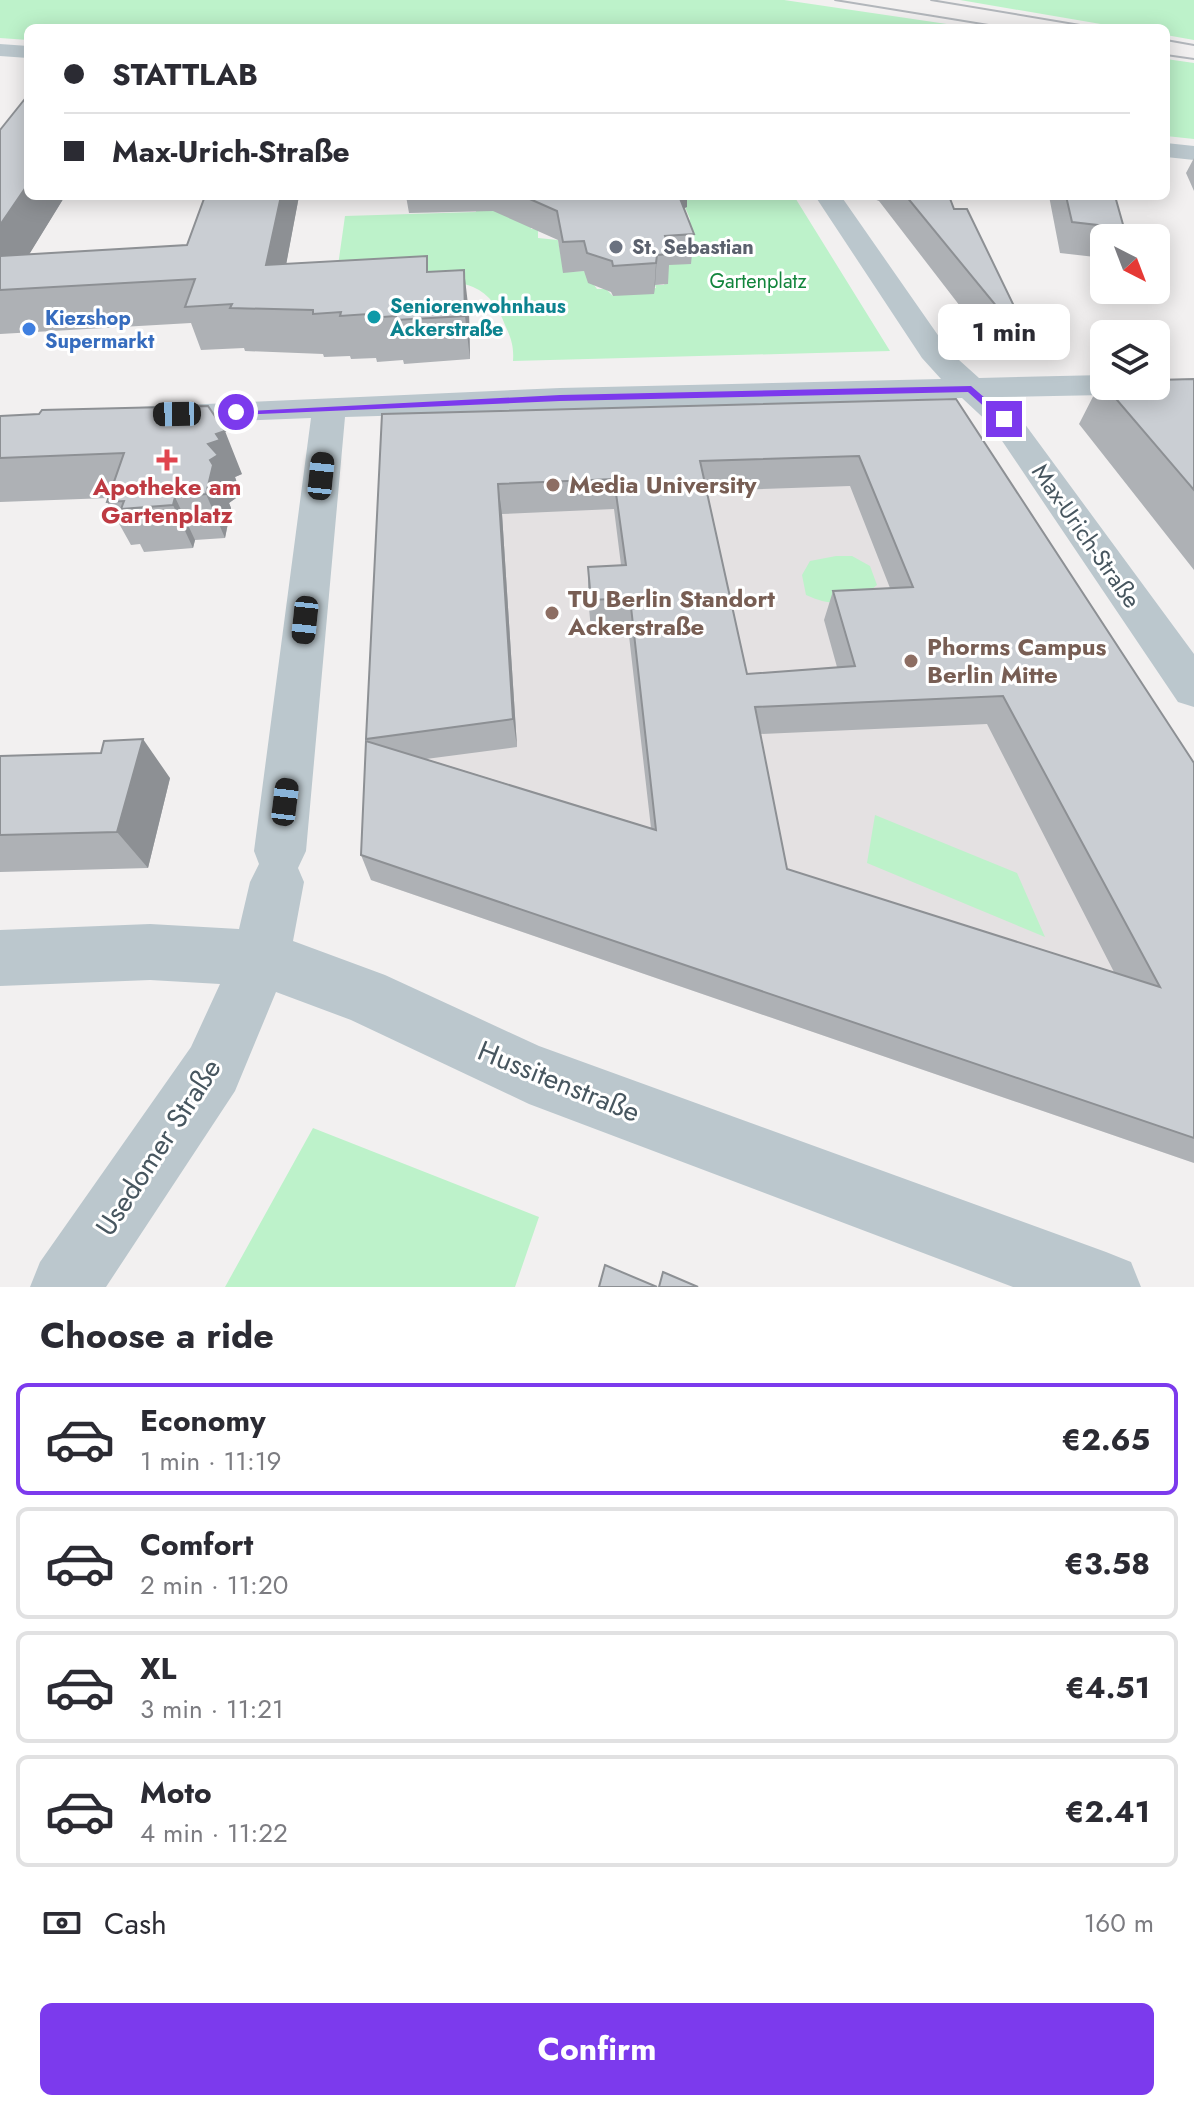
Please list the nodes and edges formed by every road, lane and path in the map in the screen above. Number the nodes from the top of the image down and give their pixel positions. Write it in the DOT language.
graph roads {
  1 [pos="0,50"];
  2 [pos="24,52"];
  3 [pos="1170,150"];
  4 [pos="1194,153"];
  5 [pos="831,200"];
  6 [pos="1090,385"];
  7 [pos="971,389"];
  8 [pos="329,408"];
  9 [pos="117,415"];
  10 [pos="1194,689"];
  11 [pos="0,958"];
  12 [pos="261,958"];
  13 [pos="65,1287"];
  14 [pos="1106,1287"];
  1 -- 2 [label="street"];
  3 -- 4 [label="street"];
  5 -- 7 [label="street"];
  6 -- 7 [label="street"];
  7 -- 8 [label="street"];
  7 -- 10 [label="street, Max-Urich-Straße"];
  8 -- 9 [label="street"];
  8 -- 12 [label="street, Usedomer Straße"];
  11 -- 12 [label="street, Hussitenstraße"];
  12 -- 13 [label="street, Usedomer Straße"];
  12 -- 14 [label="street, Hussitenstraße"];
}
